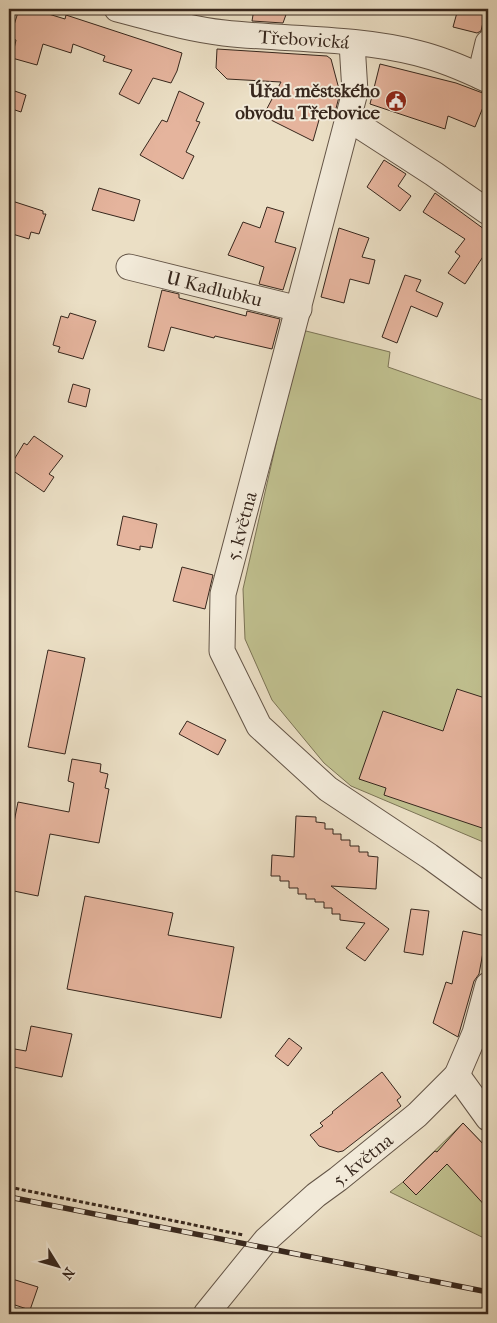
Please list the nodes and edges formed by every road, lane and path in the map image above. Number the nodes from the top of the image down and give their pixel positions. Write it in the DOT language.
graph roads {
  1 [pos="116,9"];
  2 [pos="352,43"];
  3 [pos="488,43"];
  4 [pos="484,78"];
  5 [pos="349,119"];
  6 [pos="488,212"];
  7 [pos="129,267"];
  8 [pos="299,310"];
  9 [pos="488,899"];
  10 [pos="488,985"];
  11 [pos="484,1016"];
  12 [pos="457,1075"];
  13 [pos="488,1118"];
  14 [pos="9,1187"];
  15 [pos="266,1240"];
  16 [pos="206,1314"];
  1 -- 2 [label="street, Třebovická"];
  2 -- 4 [label="street, Třebovická"];
  2 -- 5 [label="street, 5. května"];
  3 -- 4 [label="street"];
  5 -- 6 [label="street"];
  5 -- 8 [label="street, 5. května"];
  7 -- 8 [label="street, U Kadlubku"];
  8 -- 9 [label="street, 5. května"];
  10 -- 11 [label="street, 5. května"];
  11 -- 12 [label="street, 5. května"];
  12 -- 13 [label="street"];
  12 -- 15 [label="street, 5. května"];
  14 -- 15 [label="path"];
  15 -- 16 [label="street, 5. května"];
}
